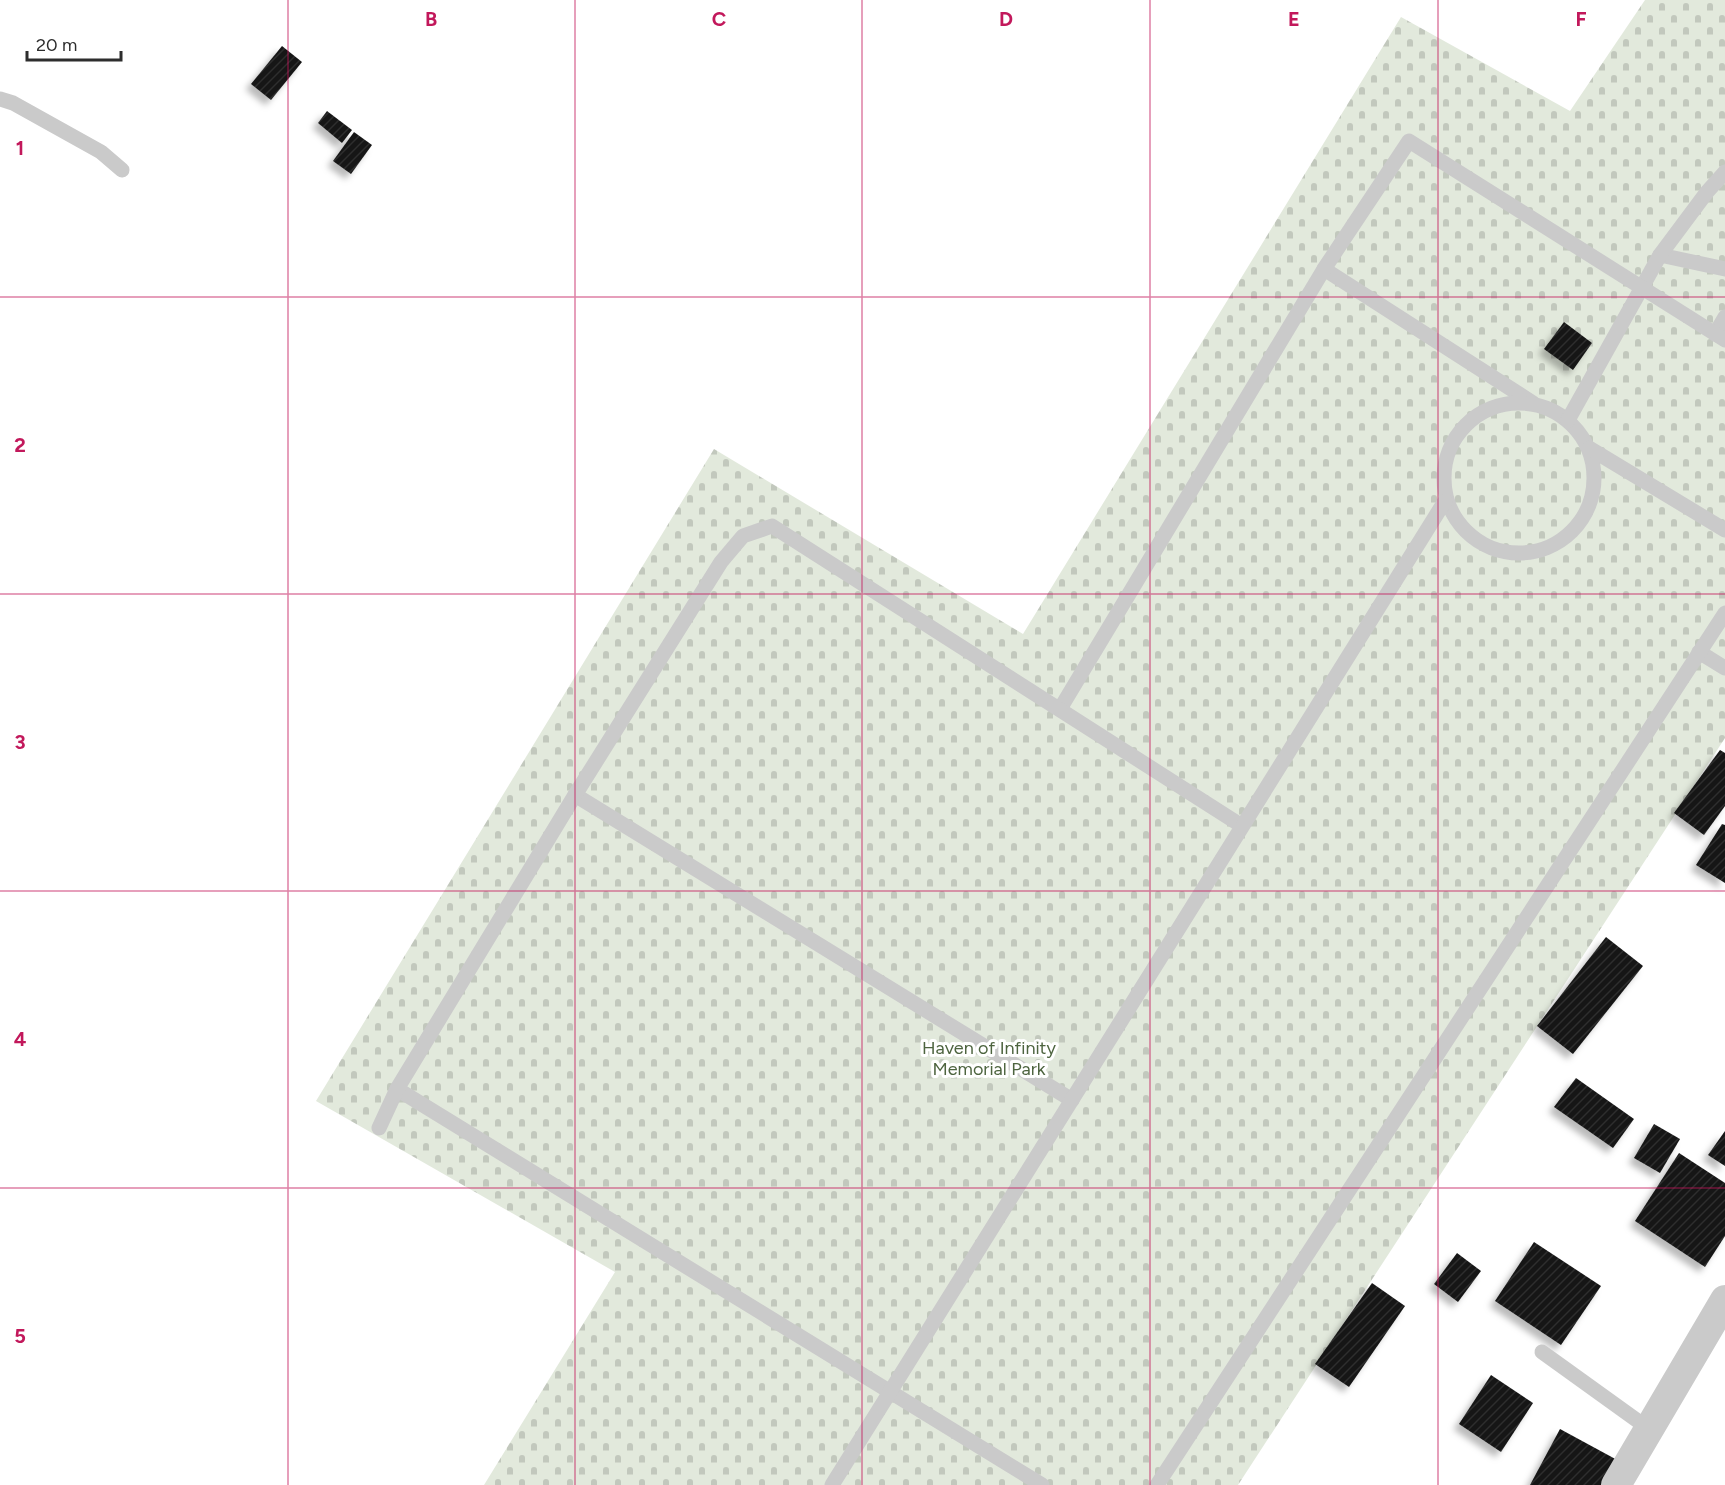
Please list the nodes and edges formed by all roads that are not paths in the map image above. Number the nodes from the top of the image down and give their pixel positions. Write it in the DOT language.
graph roads {
  1 [pos="0,99"];
  2 [pos="122,170"];
  3 [pos="1725,172"];
  4 [pos="1660,255"];
  5 [pos="1324,269"];
  6 [pos="1725,269"];
  7 [pos="1641,286"];
  8 [pos="1725,317"];
  9 [pos="1720,337"];
  10 [pos="1533,403"];
  11 [pos="1568,420"];
  12 [pos="1589,448"];
  13 [pos="1445,501"];
  14 [pos="1725,530"];
  15 [pos="1725,613"];
  16 [pos="1699,652"];
  17 [pos="1725,668"];
  18 [pos="1060,709"];
  19 [pos="575,795"];
  20 [pos="1242,826"];
  21 [pos="397,1089"];
  22 [pos="1072,1100"];
  23 [pos="379,1128"];
  24 [pos="1725,1300"];
  25 [pos="1542,1353"];
  26 [pos="891,1392"];
  27 [pos="1649,1430"];
  28 [pos="832,1485"];
  29 [pos="1042,1485"];
  30 [pos="1157,1485"];
  31 [pos="1616,1485"];
  1 -- 2 [label="lane"];
  3 -- 4 [label="lane"];
  4 -- 6 [label="lane"];
  4 -- 7 [label="lane"];
  5 -- 7 [label="lane"];
  5 -- 10 [label="lane"];
  5 -- 18 [label="lane"];
  7 -- 9 [label="lane"];
  7 -- 11 [label="lane"];
  8 -- 9 [label="lane"];
  10 -- 11 [label="lane"];
  10 -- 13 [label="lane"];
  11 -- 12 [label="lane"];
  12 -- 13 [label="lane"];
  12 -- 14 [label="lane"];
  13 -- 20 [label="lane"];
  15 -- 16 [label="lane"];
  16 -- 17 [label="lane"];
  16 -- 30 [label="lane"];
  18 -- 19 [label="lane"];
  18 -- 20 [label="lane"];
  19 -- 21 [label="lane"];
  19 -- 22 [label="lane"];
  20 -- 22 [label="lane"];
  21 -- 23 [label="lane"];
  21 -- 26 [label="lane"];
  22 -- 26 [label="lane"];
  24 -- 27 [label="street"];
  25 -- 27 [label="lane"];
  26 -- 28 [label="lane"];
  26 -- 29 [label="lane"];
  27 -- 31 [label="street"];
}
